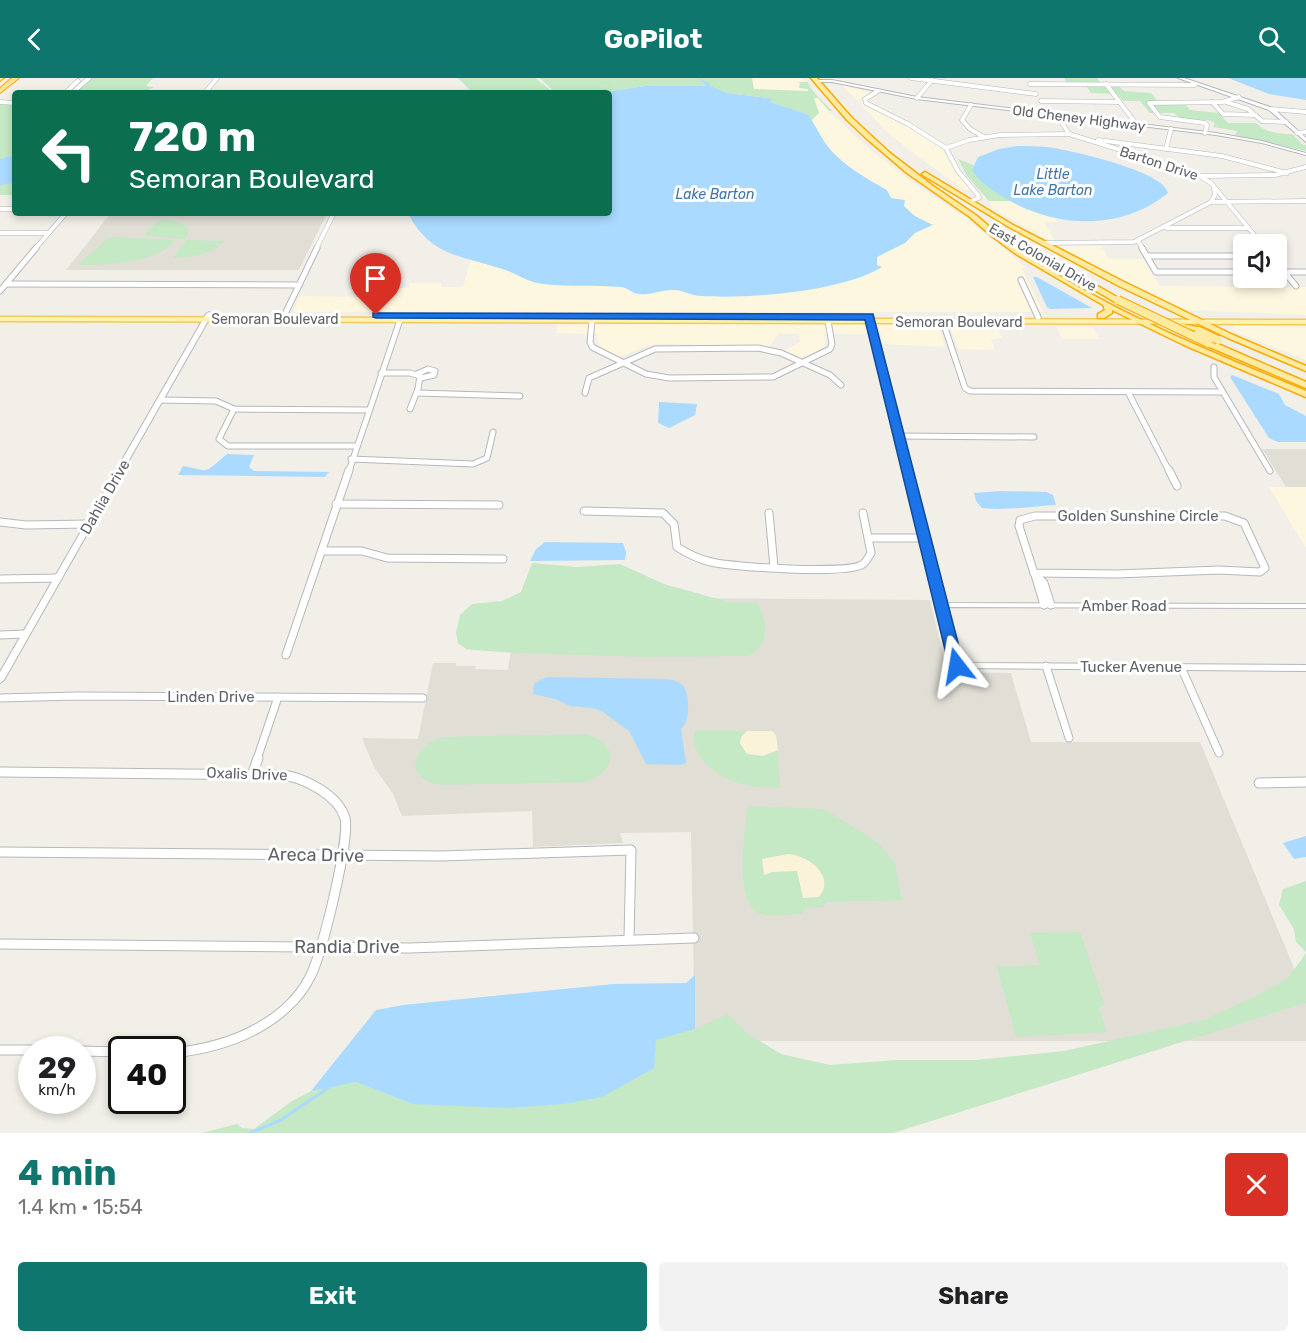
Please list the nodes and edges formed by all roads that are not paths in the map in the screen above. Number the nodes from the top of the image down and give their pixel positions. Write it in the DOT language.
graph roads {
  1 [pos="16,78"];
  2 [pos="82,78"];
  3 [pos="89,78"];
  4 [pos="217,78"];
  5 [pos="911,78"];
  6 [pos="1026,78"];
  7 [pos="1180,78"];
  8 [pos="823,79"];
  9 [pos="933,80"];
  10 [pos="842,83"];
  11 [pos="1030,84"];
  12 [pos="1106,84"];
  13 [pos="851,85"];
  14 [pos="1195,85"];
  15 [pos="68,90"];
  16 [pos="75,90"];
  17 [pos="207,90"];
  18 [pos="832,90"];
  19 [pos="0,91"];
  20 [pos="878,91"];
  21 [pos="1036,94"];
  22 [pos="918,98"];
  23 [pos="1239,98"];
  24 [pos="1041,101"];
  25 [pos="1119,102"];
  26 [pos="1204,102"];
  27 [pos="1212,102"];
  28 [pos="1225,102"];
  29 [pos="971,105"];
  30 [pos="1271,109"];
  31 [pos="1306,112"];
  32 [pos="1050,114"];
  33 [pos="1057,115"];
  34 [pos="1255,115"];
  35 [pos="1286,122"];
  36 [pos="1137,125"];
  37 [pos="860,129"];
  38 [pos="1171,129"];
  39 [pos="1297,132"];
  40 [pos="1306,132"];
  41 [pos="1205,133"];
  42 [pos="1069,134"];
  43 [pos="877,135"];
  44 [pos="867,136"];
  45 [pos="984,137"];
  46 [pos="1076,138"];
  47 [pos="1306,141"];
  48 [pos="946,148"];
  49 [pos="1166,149"];
  50 [pos="1306,154"];
  51 [pos="904,158"];
  52 [pos="1303,168"];
  53 [pos="1306,172"];
  54 [pos="1287,173"];
  55 [pos="925,174"];
  56 [pos="1200,176"];
  57 [pos="1214,189"];
  58 [pos="971,201"];
  59 [pos="1228,201"];
  60 [pos="1306,201"];
  61 [pos="1211,202"];
  62 [pos="971,214"];
  63 [pos="63,216"];
  64 [pos="333,216"];
  65 [pos="1163,228"];
  66 [pos="1249,228"];
  67 [pos="0,233"];
  68 [pos="48,233"];
  69 [pos="1254,234"];
  70 [pos="1138,241"];
  71 [pos="1043,243"];
  72 [pos="1147,256"];
  73 [pos="1233,256"];
  74 [pos="1233,272"];
  75 [pos="1287,272"];
  76 [pos="1306,272"];
  77 [pos="1287,275"];
  78 [pos="1021,280"];
  79 [pos="6,284"];
  80 [pos="299,285"];
  81 [pos="1296,286"];
  82 [pos="0,291"];
  83 [pos="1138,293"];
  84 [pos="1155,302"];
  85 [pos="1108,304"];
  86 [pos="0,314"];
  87 [pos="285,314"];
  88 [pos="1101,316"];
  89 [pos="1130,316"];
  90 [pos="208,317"];
  91 [pos="399,317"];
  92 [pos="1038,317"];
  93 [pos="1306,317"];
  94 [pos="592,318"];
  95 [pos="0,319"];
  96 [pos="870,319"];
  97 [pos="1151,320"];
  98 [pos="1180,320"];
  99 [pos="828,321"];
  100 [pos="943,322"];
  101 [pos="1306,322"];
  102 [pos="1201,323"];
  103 [pos="1228,323"];
  104 [pos="1222,336"];
  105 [pos="1181,340"];
  106 [pos="1200,349"];
  107 [pos="622,363"];
  108 [pos="803,363"];
  109 [pos="1214,367"];
  110 [pos="1306,369"];
  111 [pos="381,373"];
  112 [pos="1306,377"];
  113 [pos="841,385"];
  114 [pos="1306,385"];
  115 [pos="1128,392"];
  116 [pos="1222,392"];
  117 [pos="417,393"];
  118 [pos="585,393"];
  119 [pos="1306,394"];
  120 [pos="520,396"];
  121 [pos="160,399"];
  122 [pos="234,409"];
  123 [pos="410,409"];
  124 [pos="368,410"];
  125 [pos="493,432"];
  126 [pos="899,436"];
  127 [pos="1034,437"];
  128 [pos="356,446"];
  129 [pos="351,459"];
  130 [pos="1270,471"];
  131 [pos="1177,486"];
  132 [pos="336,504"];
  133 [pos="499,505"];
  134 [pos="584,511"];
  135 [pos="769,513"];
  136 [pos="863,513"];
  137 [pos="0,522"];
  138 [pos="89,524"];
  139 [pos="869,538"];
  140 [pos="924,538"];
  141 [pos="321,551"];
  142 [pos="503,559"];
  143 [pos="774,567"];
  144 [pos="1034,573"];
  145 [pos="58,578"];
  146 [pos="0,579"];
  147 [pos="941,605"];
  148 [pos="1047,605"];
  149 [pos="1306,606"];
  150 [pos="25,634"];
  151 [pos="0,635"];
  152 [pos="286,655"];
  153 [pos="1046,666"];
  154 [pos="1181,667"];
  155 [pos="1306,668"];
  156 [pos="0,680"];
  157 [pos="278,697"];
  158 [pos="0,698"];
  159 [pos="423,698"];
  160 [pos="1069,738"];
  161 [pos="1219,753"];
  162 [pos="0,772"];
  163 [pos="253,773"];
  164 [pos="1306,782"];
  165 [pos="1259,783"];
  166 [pos="0,852"];
  167 [pos="342,855"];
  168 [pos="629,938"];
  169 [pos="694,938"];
  170 [pos="0,944"];
  171 [pos="320,947"];
  172 [pos="0,1050"];
  173 [pos="18,1050"];
  174 [pos="186,1052"];
  1 -- 19 [label="highway"];
  2 -- 15 [label="street"];
  3 -- 16 [label="street"];
  4 -- 17 [label="street"];
  5 -- 9 [label="street"];
  6 -- 11 [label="street"];
  7 -- 14 [label="street"];
  8 -- 10 [label="street, Old Cheney Highway"];
  8 -- 13 [label="street, Old Cheney Highway"];
  8 -- 18 [label="highway, East Colonial Drive"];
  8 -- 37 [label="highway, East Colonial Drive"];
  9 -- 21 [label="street"];
  9 -- 22 [label="street"];
  10 -- 13 [label="street, Old Cheney Highway"];
  10 -- 18 [label="street"];
  11 -- 12 [label="street"];
  11 -- 21 [label="street"];
  12 -- 14 [label="street"];
  12 -- 25 [label="street"];
  13 -- 20 [label="street, Old Cheney Highway"];
  14 -- 23 [label="street"];
  18 -- 43 [label="highway, East Colonial Drive"];
  20 -- 22 [label="street, Old Cheney Highway"];
  20 -- 48 [label="street"];
  21 -- 24 [label="street"];
  22 -- 29 [label="street, Old Cheney Highway"];
  23 -- 28 [label="street"];
  23 -- 30 [label="street"];
  24 -- 25 [label="street"];
  24 -- 32 [label="street"];
  25 -- 36 [label="street"];
  26 -- 27 [label="street"];
  26 -- 28 [label="street"];
  26 -- 41 [label="street"];
  27 -- 28 [label="street"];
  27 -- 34 [label="street"];
  28 -- 34 [label="street"];
  29 -- 32 [label="street, Old Cheney Highway"];
  29 -- 45 [label="street"];
  30 -- 31 [label="street"];
  30 -- 35 [label="street"];
  32 -- 33 [label="street, Old Cheney Highway"];
  33 -- 36 [label="street, Old Cheney Highway"];
  33 -- 42 [label="street"];
  34 -- 35 [label="street"];
  35 -- 39 [label="street"];
  36 -- 38 [label="street, Old Cheney Highway"];
  37 -- 43 [label="highway"];
  37 -- 44 [label="highway, East Colonial Drive"];
  38 -- 41 [label="street, Old Cheney Highway"];
  38 -- 49 [label="street"];
  39 -- 40 [label="street"];
  39 -- 47 [label="street"];
  41 -- 50 [label="street, Old Cheney Highway"];
  42 -- 45 [label="street, Barton Drive"];
  42 -- 46 [label="street, Barton Drive"];
  43 -- 51 [label="highway, East Colonial Drive"];
  44 -- 51 [label="highway"];
  44 -- 62 [label="highway, East Colonial Drive"];
  45 -- 48 [label="street, Barton Drive"];
  46 -- 49 [label="street"];
  46 -- 56 [label="street, Barton Drive"];
  48 -- 58 [label="street"];
  49 -- 54 [label="street"];
  51 -- 55 [label="highway, East Colonial Drive"];
  52 -- 53 [label="street"];
  52 -- 54 [label="street"];
  54 -- 56 [label="street"];
  55 -- 58 [label="highway"];
  55 -- 104 [label="highway, East Colonial Drive, bridge"];
  56 -- 57 [label="street, Barton Drive"];
  57 -- 59 [label="street"];
  57 -- 61 [label="street, Barton Drive"];
  58 -- 71 [label="highway"];
  59 -- 60 [label="street"];
  59 -- 61 [label="street"];
  59 -- 66 [label="street"];
  61 -- 65 [label="street"];
  62 -- 85 [label="highway"];
  62 -- 114 [label="highway, East Colonial Drive, bridge"];
  63 -- 68 [label="street"];
  64 -- 80 [label="street"];
  65 -- 66 [label="street"];
  65 -- 70 [label="street"];
  66 -- 69 [label="street"];
  67 -- 68 [label="street"];
  68 -- 79 [label="street"];
  70 -- 71 [label="street"];
  70 -- 72 [label="street"];
  71 -- 83 [label="highway"];
  72 -- 73 [label="street"];
  72 -- 74 [label="street"];
  75 -- 76 [label="street"];
  77 -- 81 [label="street"];
  78 -- 92 [label="street"];
  79 -- 80 [label="street"];
  79 -- 82 [label="street"];
  80 -- 87 [label="street"];
  83 -- 84 [label="highway"];
  83 -- 85 [label="highway"];
  84 -- 97 [label="highway"];
  84 -- 98 [label="highway"];
  85 -- 88 [label="highway"];
  85 -- 89 [label="highway"];
  85 -- 97 [label="highway"];
  86 -- 90 [label="main road, Semoran Boulevard"];
  87 -- 90 [label="main road, Semoran Boulevard"];
  87 -- 91 [label="main road, Semoran Boulevard"];
  88 -- 89 [label="main road, Semoran Boulevard"];
  88 -- 92 [label="main road, Semoran Boulevard"];
  89 -- 97 [label="highway"];
  89 -- 97 [label="main road, Semoran Boulevard"];
  90 -- 91 [label="main road, Semoran Boulevard"];
  90 -- 95 [label="main road, Semoran Boulevard"];
  90 -- 121 [label="street, Dahlia Drive"];
  91 -- 94 [label="main road, Semoran Boulevard"];
  91 -- 94 [label="main road, Semoran Boulevard"];
  91 -- 111 [label="street"];
  92 -- 96 [label="main road, Semoran Boulevard"];
  93 -- 98 [label="main road, Semoran Boulevard"];
  94 -- 96 [label="main road, Semoran Boulevard"];
  94 -- 99 [label="main road, Semoran Boulevard"];
  94 -- 107 [label="street"];
  96 -- 99 [label="main road, Semoran Boulevard"];
  96 -- 100 [label="main road, Semoran Boulevard"];
  96 -- 126 [label="street"];
  97 -- 98 [label="highway"];
  97 -- 98 [label="main road, Semoran Boulevard"];
  97 -- 100 [label="main road, Semoran Boulevard"];
  97 -- 105 [label="highway"];
  98 -- 102 [label="main road, Semoran Boulevard"];
  98 -- 102 [label="highway"];
  98 -- 104 [label="highway"];
  98 -- 105 [label="highway"];
  99 -- 108 [label="street"];
  100 -- 115 [label="street"];
  101 -- 103 [label="main road, Semoran Boulevard"];
  102 -- 103 [label="main road, Semoran Boulevard"];
  102 -- 104 [label="highway"];
  103 -- 104 [label="highway"];
  104 -- 106 [label="highway"];
  104 -- 110 [label="highway"];
  104 -- 112 [label="highway, East Colonial Drive"];
  105 -- 106 [label="highway"];
  106 -- 119 [label="highway"];
  107 -- 108 [label="street"];
  107 -- 108 [label="street"];
  107 -- 118 [label="street"];
  108 -- 113 [label="street"];
  109 -- 116 [label="street"];
  111 -- 117 [label="street"];
  111 -- 124 [label="street"];
  115 -- 116 [label="street"];
  115 -- 131 [label="street"];
  116 -- 130 [label="street"];
  117 -- 120 [label="street"];
  117 -- 123 [label="street"];
  121 -- 122 [label="street"];
  121 -- 138 [label="street, Dahlia Drive"];
  122 -- 124 [label="street"];
  122 -- 128 [label="street"];
  124 -- 128 [label="street"];
  125 -- 129 [label="street"];
  126 -- 127 [label="street"];
  126 -- 140 [label="street"];
  128 -- 129 [label="street"];
  129 -- 132 [label="street"];
  132 -- 133 [label="street"];
  132 -- 141 [label="street"];
  134 -- 143 [label="street"];
  135 -- 143 [label="street"];
  136 -- 139 [label="street"];
  137 -- 138 [label="street"];
  138 -- 145 [label="street, Dahlia Drive"];
  139 -- 140 [label="street"];
  139 -- 143 [label="street"];
  140 -- 147 [label="street"];
  141 -- 142 [label="street"];
  141 -- 152 [label="street"];
  144 -- 144 [label="street, Golden Sunshine Circle"];
  144 -- 148 [label="street, Golden Sunshine Circle"];
  145 -- 146 [label="street"];
  145 -- 150 [label="street, Dahlia Drive"];
  147 -- 148 [label="street, Amber Road"];
  147 -- 153 [label="street, Tucker Avenue"];
  148 -- 149 [label="street, Amber Road"];
  150 -- 151 [label="street"];
  150 -- 156 [label="street, Dahlia Drive"];
  153 -- 154 [label="street, Tucker Avenue"];
  153 -- 160 [label="street"];
  154 -- 155 [label="street, Tucker Avenue"];
  154 -- 161 [label="street"];
  157 -- 158 [label="street, Linden Drive"];
  157 -- 159 [label="street, Linden Drive"];
  157 -- 163 [label="street"];
  162 -- 163 [label="street, Oxalis Drive"];
  163 -- 167 [label="street, Oxalis Drive"];
  164 -- 165 [label="street"];
  166 -- 167 [label="street, Areca Drive"];
  167 -- 168 [label="street, Areca Drive"];
  167 -- 171 [label="street, Oxalis Drive"];
  168 -- 169 [label="street, Randia Drive"];
  168 -- 171 [label="street, Randia Drive"];
  170 -- 171 [label="street, Randia Drive"];
  171 -- 174 [label="street, Oxalis Drive"];
  172 -- 173 [label="street"];
}
